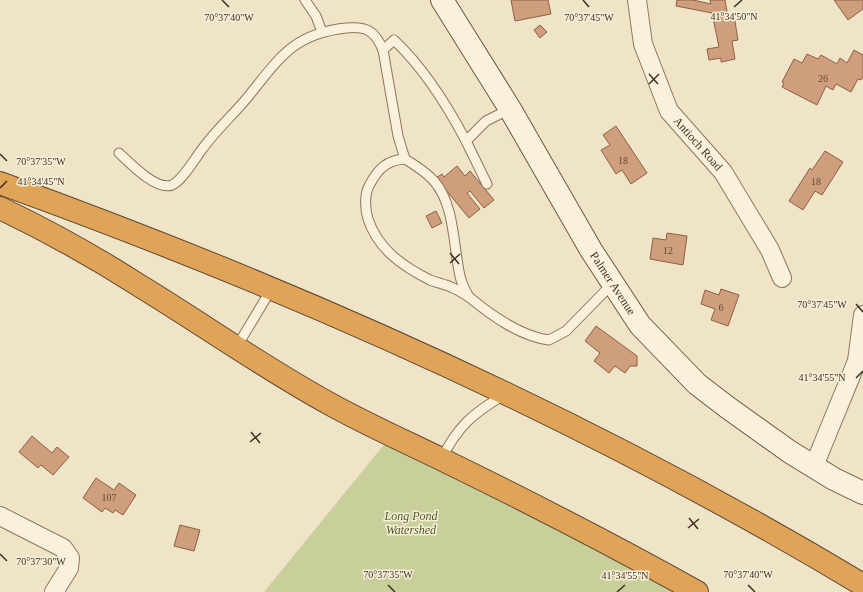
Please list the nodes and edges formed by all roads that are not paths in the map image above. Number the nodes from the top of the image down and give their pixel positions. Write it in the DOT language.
graph roads {
  1 [pos="306,0"];
  2 [pos="442,0"];
  3 [pos="637,0"];
  4 [pos="322,32"];
  5 [pos="383,50"];
  6 [pos="510,109"];
  7 [pos="466,140"];
  8 [pos="119,154"];
  9 [pos="405,159"];
  10 [pos="0,183"];
  11 [pos="487,184"];
  12 [pos="0,208"];
  13 [pos="782,278"];
  14 [pos="612,284"];
  15 [pos="272,288"];
  16 [pos="469,297"];
  17 [pos="863,315"];
  18 [pos="236,348"];
  19 [pos="506,393"];
  20 [pos="441,460"];
  21 [pos="814,466"];
  22 [pos="863,493"];
  23 [pos="0,516"];
  24 [pos="863,585"];
  25 [pos="54,592"];
  26 [pos="697,592"];
  1 -- 4 [label="lane"];
  2 -- 6 [label="main road, Palmer Avenue"];
  3 -- 13 [label="street, Antioch Road"];
  4 -- 5 [label="lane"];
  4 -- 8 [label="lane"];
  5 -- 7 [label="lane"];
  5 -- 9 [label="lane"];
  6 -- 7 [label="lane"];
  6 -- 14 [label="main road, Palmer Avenue"];
  7 -- 11 [label="lane"];
  9 -- 16 [label="lane"];
  9 -- 16 [label="lane"];
  10 -- 15 [label="highway"];
  12 -- 18 [label="highway"];
  14 -- 16 [label="lane"];
  14 -- 21 [label="main road, Palmer Avenue"];
  15 -- 18 [label="lane"];
  15 -- 19 [label="highway"];
  17 -- 21 [label="street"];
  18 -- 20 [label="highway"];
  19 -- 20 [label="lane"];
  19 -- 24 [label="highway"];
  20 -- 26 [label="highway"];
  21 -- 22 [label="main road, Palmer Avenue"];
  23 -- 25 [label="street"];
}
